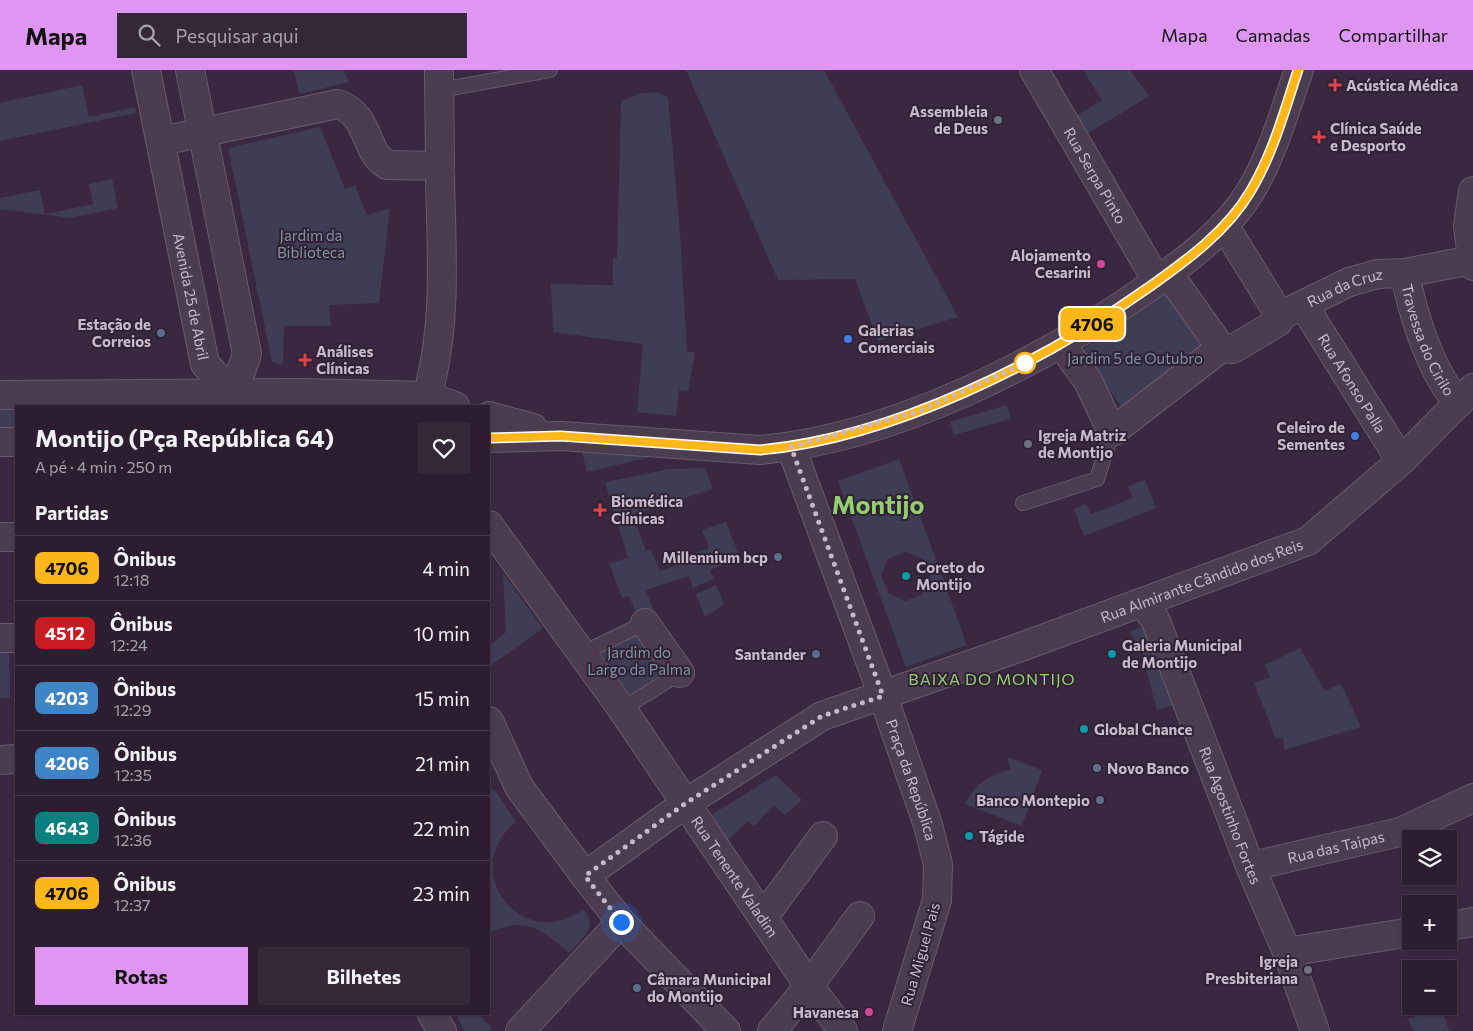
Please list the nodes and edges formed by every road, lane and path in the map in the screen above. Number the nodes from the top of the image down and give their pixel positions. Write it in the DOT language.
graph roads {
  1 [pos="146,70"];
  2 [pos="190,70"];
  3 [pos="550,70"];
  4 [pos="1034,70"];
  5 [pos="1298,70"];
  6 [pos="440,80"];
  7 [pos="203,133"];
  8 [pos="161,141"];
  9 [pos="440,170"];
  10 [pos="1473,191"];
  11 [pos="1224,225"];
  12 [pos="1473,263"];
  13 [pos="1406,273"];
  14 [pos="1163,277"];
  15 [pos="1292,311"];
  16 [pos="1060,344"];
  17 [pos="1227,348"];
  18 [pos="431,381"];
  19 [pos="0,395"];
  20 [pos="1466,395"];
  21 [pos="234,400"];
  22 [pos="453,405"];
  23 [pos="490,416"];
  24 [pos="1112,432"];
  25 [pos="561,436"];
  26 [pos="490,438"];
  27 [pos="0,442"];
  28 [pos="15,442"];
  29 [pos="791,447"];
  30 [pos="1401,462"];
  31 [pos="1023,503"];
  32 [pos="490,526"];
  33 [pos="0,537"];
  34 [pos="15,537"];
  35 [pos="1142,603"];
  36 [pos="645,623"];
  37 [pos="0,638"];
  38 [pos="15,638"];
  39 [pos="582,653"];
  40 [pos="680,673"];
  41 [pos="883,696"];
  42 [pos="622,709"];
  43 [pos="492,737"];
  44 [pos="15,759"];
  45 [pos="0,760"];
  46 [pos="1473,798"];
  47 [pos="686,803"];
  48 [pos="823,836"];
  49 [pos="1252,871"];
  50 [pos="585,876"];
  51 [pos="938,877"];
  52 [pos="860,916"];
  53 [pos="763,918"];
  54 [pos="621,922"];
  55 [pos="1473,922"];
  56 [pos="1457,925"];
  57 [pos="1402,933"];
  58 [pos="1286,952"];
  59 [pos="809,986"];
  60 [pos="433,1015"];
  61 [pos="442,1031"];
  62 [pos="520,1031"];
  63 [pos="726,1031"];
  64 [pos="772,1031"];
  65 [pos="843,1031"];
  66 [pos="897,1031"];
  67 [pos="1315,1031"];
  1 -- 8 [label="street, Avenida 25 de Abril"];
  2 -- 7 [label="street"];
  3 -- 6 [label="lane"];
  4 -- 14 [label="street, Rua Serpa Pinto"];
  5 -- 11 [label="street"];
  6 -- 9 [label="street"];
  7 -- 8 [label="street"];
  7 -- 9 [label="street"];
  7 -- 21 [label="street"];
  8 -- 21 [label="street, Avenida 25 de Abril"];
  9 -- 18 [label="street"];
  10 -- 12 [label="street"];
  11 -- 14 [label="street"];
  11 -- 15 [label="street, Rua Afonso Palla"];
  12 -- 13 [label="street, Rua da Cruz"];
  13 -- 15 [label="street, Rua da Cruz"];
  13 -- 20 [label="street, Travessa do Cirilo"];
  14 -- 16 [label="street"];
  14 -- 17 [label="street, Rua Serpa Pinto"];
  15 -- 17 [label="street, Rua da Cruz"];
  15 -- 30 [label="street, Rua Afonso Palla"];
  16 -- 24 [label="street"];
  16 -- 29 [label="street"];
  17 -- 24 [label="street, Rua da Cruz"];
  19 -- 21 [label="street"];
  20 -- 30 [label="street, Rua Almirante Cândido dos Reis"];
  21 -- 22 [label="street"];
  23 -- 25 [label="street"];
  24 -- 31 [label="lane"];
  25 -- 26 [label="street"];
  25 -- 29 [label="street"];
  27 -- 28 [label="street"];
  29 -- 41 [label="street, Praça da República"];
  30 -- 35 [label="street, Rua Almirante Cândido dos Reis"];
  32 -- 39 [label="street, Rua Tenente Valadim"];
  33 -- 34 [label="street"];
  35 -- 41 [label="street, Rua Almirante Cândido dos Reis"];
  35 -- 49 [label="street, Rua Agostinho Fortes"];
  36 -- 39 [label="lane"];
  36 -- 40 [label="street"];
  37 -- 38 [label="street"];
  39 -- 42 [label="street, Rua Tenente Valadim"];
  40 -- 42 [label="lane"];
  41 -- 47 [label="street, Rua Almirante Cândido dos Reis"];
  41 -- 51 [label="street, Praça da República"];
  42 -- 47 [label="street, Rua Tenente Valadim"];
  43 -- 50 [label="street"];
  44 -- 45 [label="street"];
  46 -- 49 [label="street, Rua das Taipas"];
  47 -- 50 [label="street, Rua Almirante Cândido dos Reis"];
  47 -- 53 [label="street, Rua Tenente Valadim"];
  48 -- 53 [label="street"];
  49 -- 58 [label="street, Rua Agostinho Fortes"];
  50 -- 54 [label="street"];
  51 -- 66 [label="street, Rua Miguel Pais"];
  52 -- 59 [label="street"];
  53 -- 59 [label="street, Rua Tenente Valadim"];
  54 -- 62 [label="street"];
  54 -- 63 [label="street"];
  55 -- 56 [label="street"];
  57 -- 58 [label="street"];
  58 -- 67 [label="street, Rua Agostinho Fortes"];
  59 -- 64 [label="street"];
  59 -- 65 [label="street, Rua Tenente Valadim"];
  60 -- 61 [label="street"];
}
